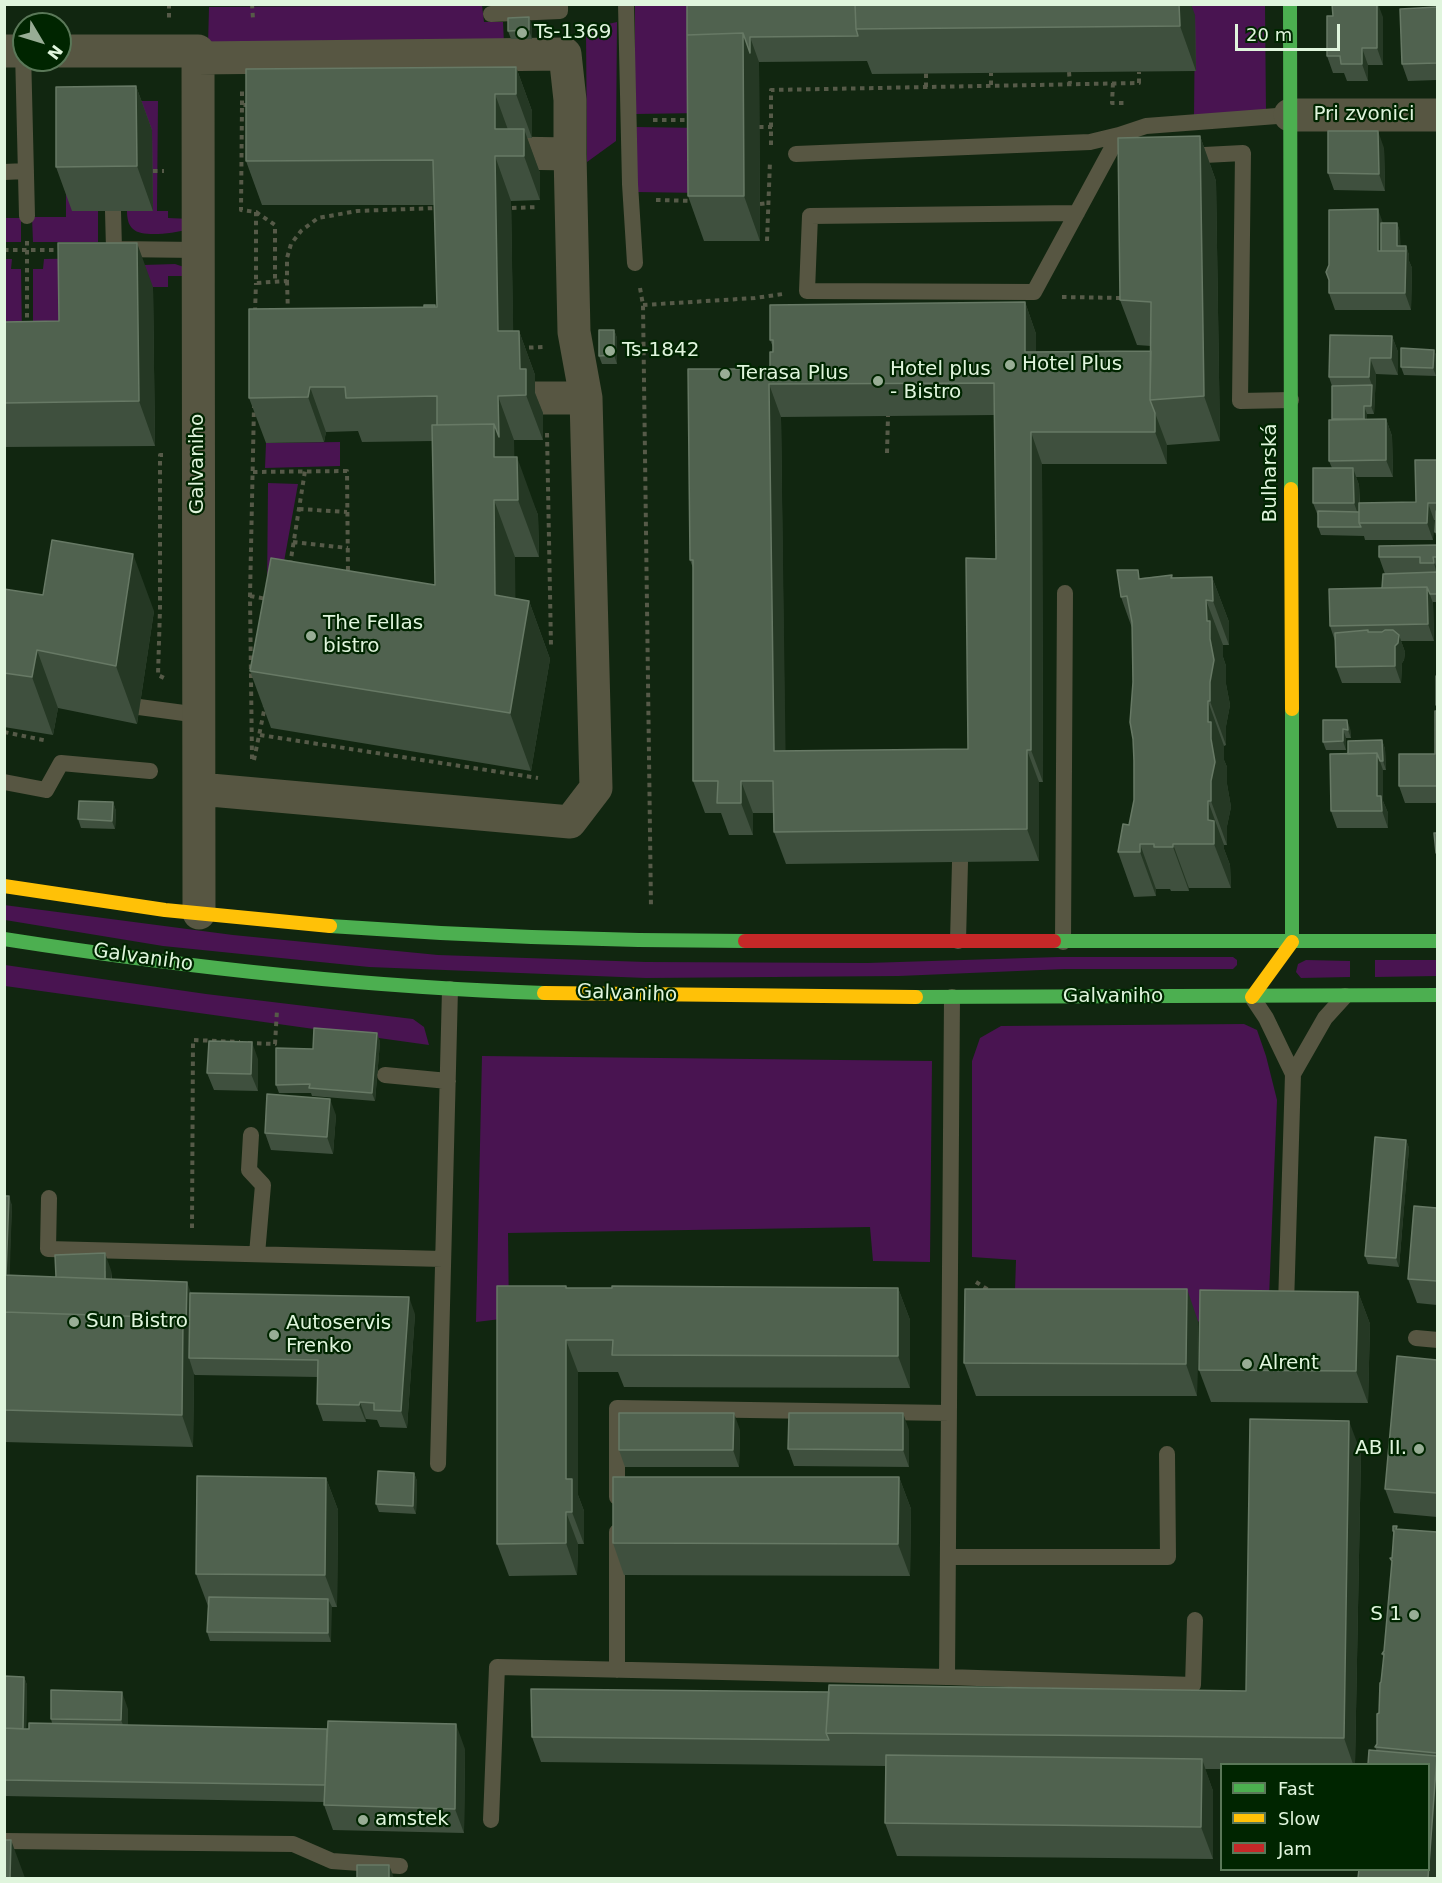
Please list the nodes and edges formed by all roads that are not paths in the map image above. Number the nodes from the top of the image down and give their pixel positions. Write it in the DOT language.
graph roads {
  1 [pos="560,4"];
  2 [pos="626,4"];
  3 [pos="1290,4"];
  4 [pos="491,14"];
  5 [pos="72,51"];
  6 [pos="198,54"];
  7 [pos="19,72"];
  8 [pos="1290,115"];
  9 [pos="1437,115"];
  10 [pos="1119,135"];
  11 [pos="511,153"];
  12 [pos="570,154"];
  13 [pos="796,154"];
  14 [pos="1172,156"];
  15 [pos="1125,158"];
  16 [pos="1106,159"];
  17 [pos="26,171"];
  18 [pos="4,172"];
  19 [pos="113,211"];
  20 [pos="1077,213"];
  21 [pos="27,216"];
  22 [pos="114,249"];
  23 [pos="198,250"];
  24 [pos="635,263"];
  25 [pos="114,268"];
  26 [pos="535,398"];
  27 [pos="586,398"];
  28 [pos="1291,400"];
  29 [pos="1065,593"];
  30 [pos="140,707"];
  31 [pos="199,715"];
  32 [pos="150,771"];
  33 [pos="4,782"];
  34 [pos="199,789"];
  35 [pos="960,862"];
  36 [pos="4,886"];
  37 [pos="199,914"];
  38 [pos="4,939"];
  39 [pos="958,941"];
  40 [pos="1437,941"];
  41 [pos="1063,942"];
  42 [pos="1292,942"];
  43 [pos="450,989"];
  44 [pos="1437,995"];
  45 [pos="1345,996"];
  46 [pos="952,997"];
  47 [pos="1252,997"];
  48 [pos="1293,1074"];
  49 [pos="385,1075"];
  50 [pos="448,1081"];
  51 [pos="251,1135"];
  52 [pos="49,1198"];
  53 [pos="257,1254"];
  54 [pos="443,1258"];
  55 [pos="1308,1305"];
  56 [pos="1416,1338"];
  57 [pos="1437,1340"];
  58 [pos="949,1413"];
  59 [pos="1167,1454"];
  60 [pos="438,1464"];
  61 [pos="948,1557"];
  62 [pos="1195,1620"];
  63 [pos="617,1670"];
  64 [pos="947,1677"];
  65 [pos="491,1820"];
  66 [pos="4,1841"];
  67 [pos="400,1866"];
  1 -- 4 [label="lane"];
  2 -- 24 [label="lane"];
  3 -- 8 [label="main road, Bulharská"];
  5 -- 6 [label="street"];
  6 -- 12 [label="street"];
  6 -- 23 [label="street, Galvaniho"];
  7 -- 17 [label="lane"];
  8 -- 9 [label="street, Pri zvonici"];
  8 -- 10 [label="lane"];
  8 -- 28 [label="main road, Bulharská"];
  10 -- 13 [label="lane"];
  10 -- 16 [label="lane"];
  11 -- 12 [label="street"];
  12 -- 27 [label="street"];
  14 -- 28 [label="lane"];
  15 -- 16 [label="lane"];
  16 -- 20 [label="lane"];
  17 -- 18 [label="lane"];
  17 -- 21 [label="lane"];
  19 -- 22 [label="lane"];
  20 -- 20 [label="lane"];
  22 -- 23 [label="lane"];
  22 -- 25 [label="lane"];
  23 -- 31 [label="street, Galvaniho"];
  26 -- 27 [label="street"];
  27 -- 34 [label="street"];
  28 -- 42 [label="main road, Bulharská"];
  29 -- 41 [label="lane"];
  30 -- 31 [label="lane"];
  31 -- 34 [label="street, Galvaniho"];
  32 -- 33 [label="lane"];
  34 -- 37 [label="street, Galvaniho"];
  35 -- 39 [label="lane"];
  36 -- 37 [label="main road"];
  37 -- 39 [label="main road"];
  38 -- 43 [label="main road, Galvaniho"];
  39 -- 41 [label="main road"];
  40 -- 42 [label="main road"];
  41 -- 42 [label="main road"];
  42 -- 47 [label="main road"];
  43 -- 46 [label="main road, Galvaniho"];
  43 -- 50 [label="lane"];
  44 -- 45 [label="main road, Galvaniho"];
  45 -- 47 [label="main road, Galvaniho"];
  45 -- 48 [label="lane"];
  46 -- 47 [label="main road, Galvaniho"];
  46 -- 58 [label="lane"];
  47 -- 48 [label="lane"];
  48 -- 55 [label="lane"];
  49 -- 50 [label="lane"];
  50 -- 54 [label="lane"];
  51 -- 53 [label="lane"];
  52 -- 53 [label="lane"];
  53 -- 54 [label="lane"];
  54 -- 60 [label="lane"];
  56 -- 57 [label="lane"];
  58 -- 61 [label="lane"];
  58 -- 63 [label="lane"];
  59 -- 61 [label="lane"];
  61 -- 64 [label="lane"];
  62 -- 64 [label="lane"];
  63 -- 64 [label="lane"];
  63 -- 65 [label="lane"];
  66 -- 67 [label="lane"];
}
